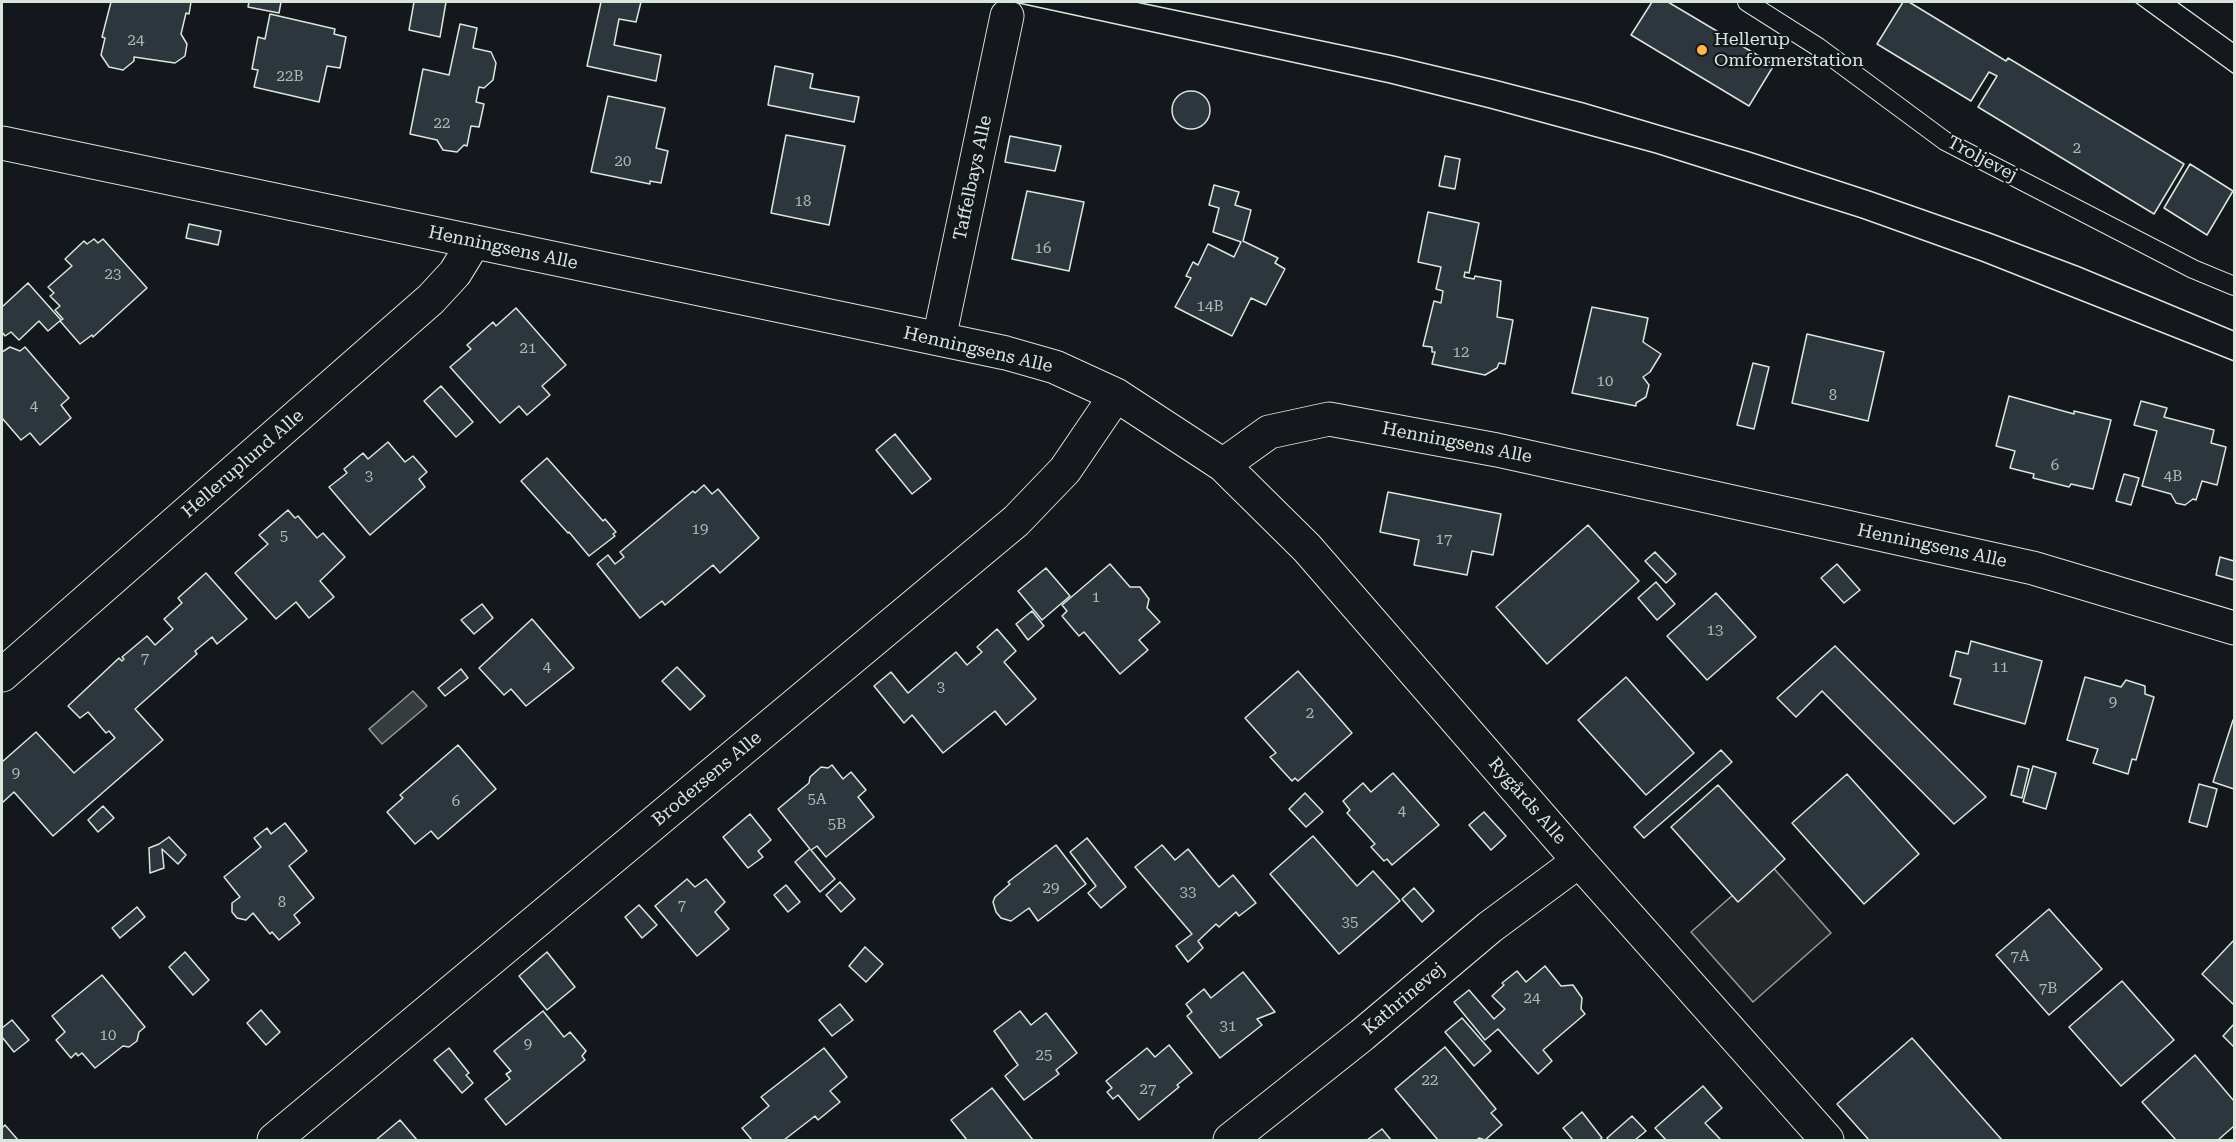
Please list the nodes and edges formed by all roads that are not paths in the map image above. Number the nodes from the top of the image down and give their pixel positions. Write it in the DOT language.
graph roads {
  1 [pos="1747,2"];
  2 [pos="1007,16"];
  3 [pos="2,143"];
  4 [pos="474,243"];
  5 [pos="2235,286"];
  6 [pos="939,339"];
  7 [pos="1116,395"];
  8 [pos="1223,465"];
  9 [pos="2235,628"];
  10 [pos="2,675"];
  11 [pos="1579,861"];
  12 [pos="274,1140"];
  13 [pos="1230,1140"];
  14 [pos="1827,1140"];
  1 -- 5 [label="lane, Troljevej"];
  2 -- 6 [label="street, Taffelbays Alle"];
  3 -- 4 [label="street, Henningsens Alle"];
  4 -- 6 [label="street, Henningsens Alle"];
  4 -- 10 [label="street, Helleruplund Alle"];
  6 -- 7 [label="street, Henningsens Alle"];
  7 -- 8 [label="street, Henningsens Alle"];
  7 -- 12 [label="street, Brodersens Alle"];
  8 -- 9 [label="street, Henningsens Alle"];
  8 -- 11 [label="street, Rygårds Alle"];
  11 -- 13 [label="street, Kathrinevej"];
  11 -- 14 [label="street, Rygårds Alle"];
}
